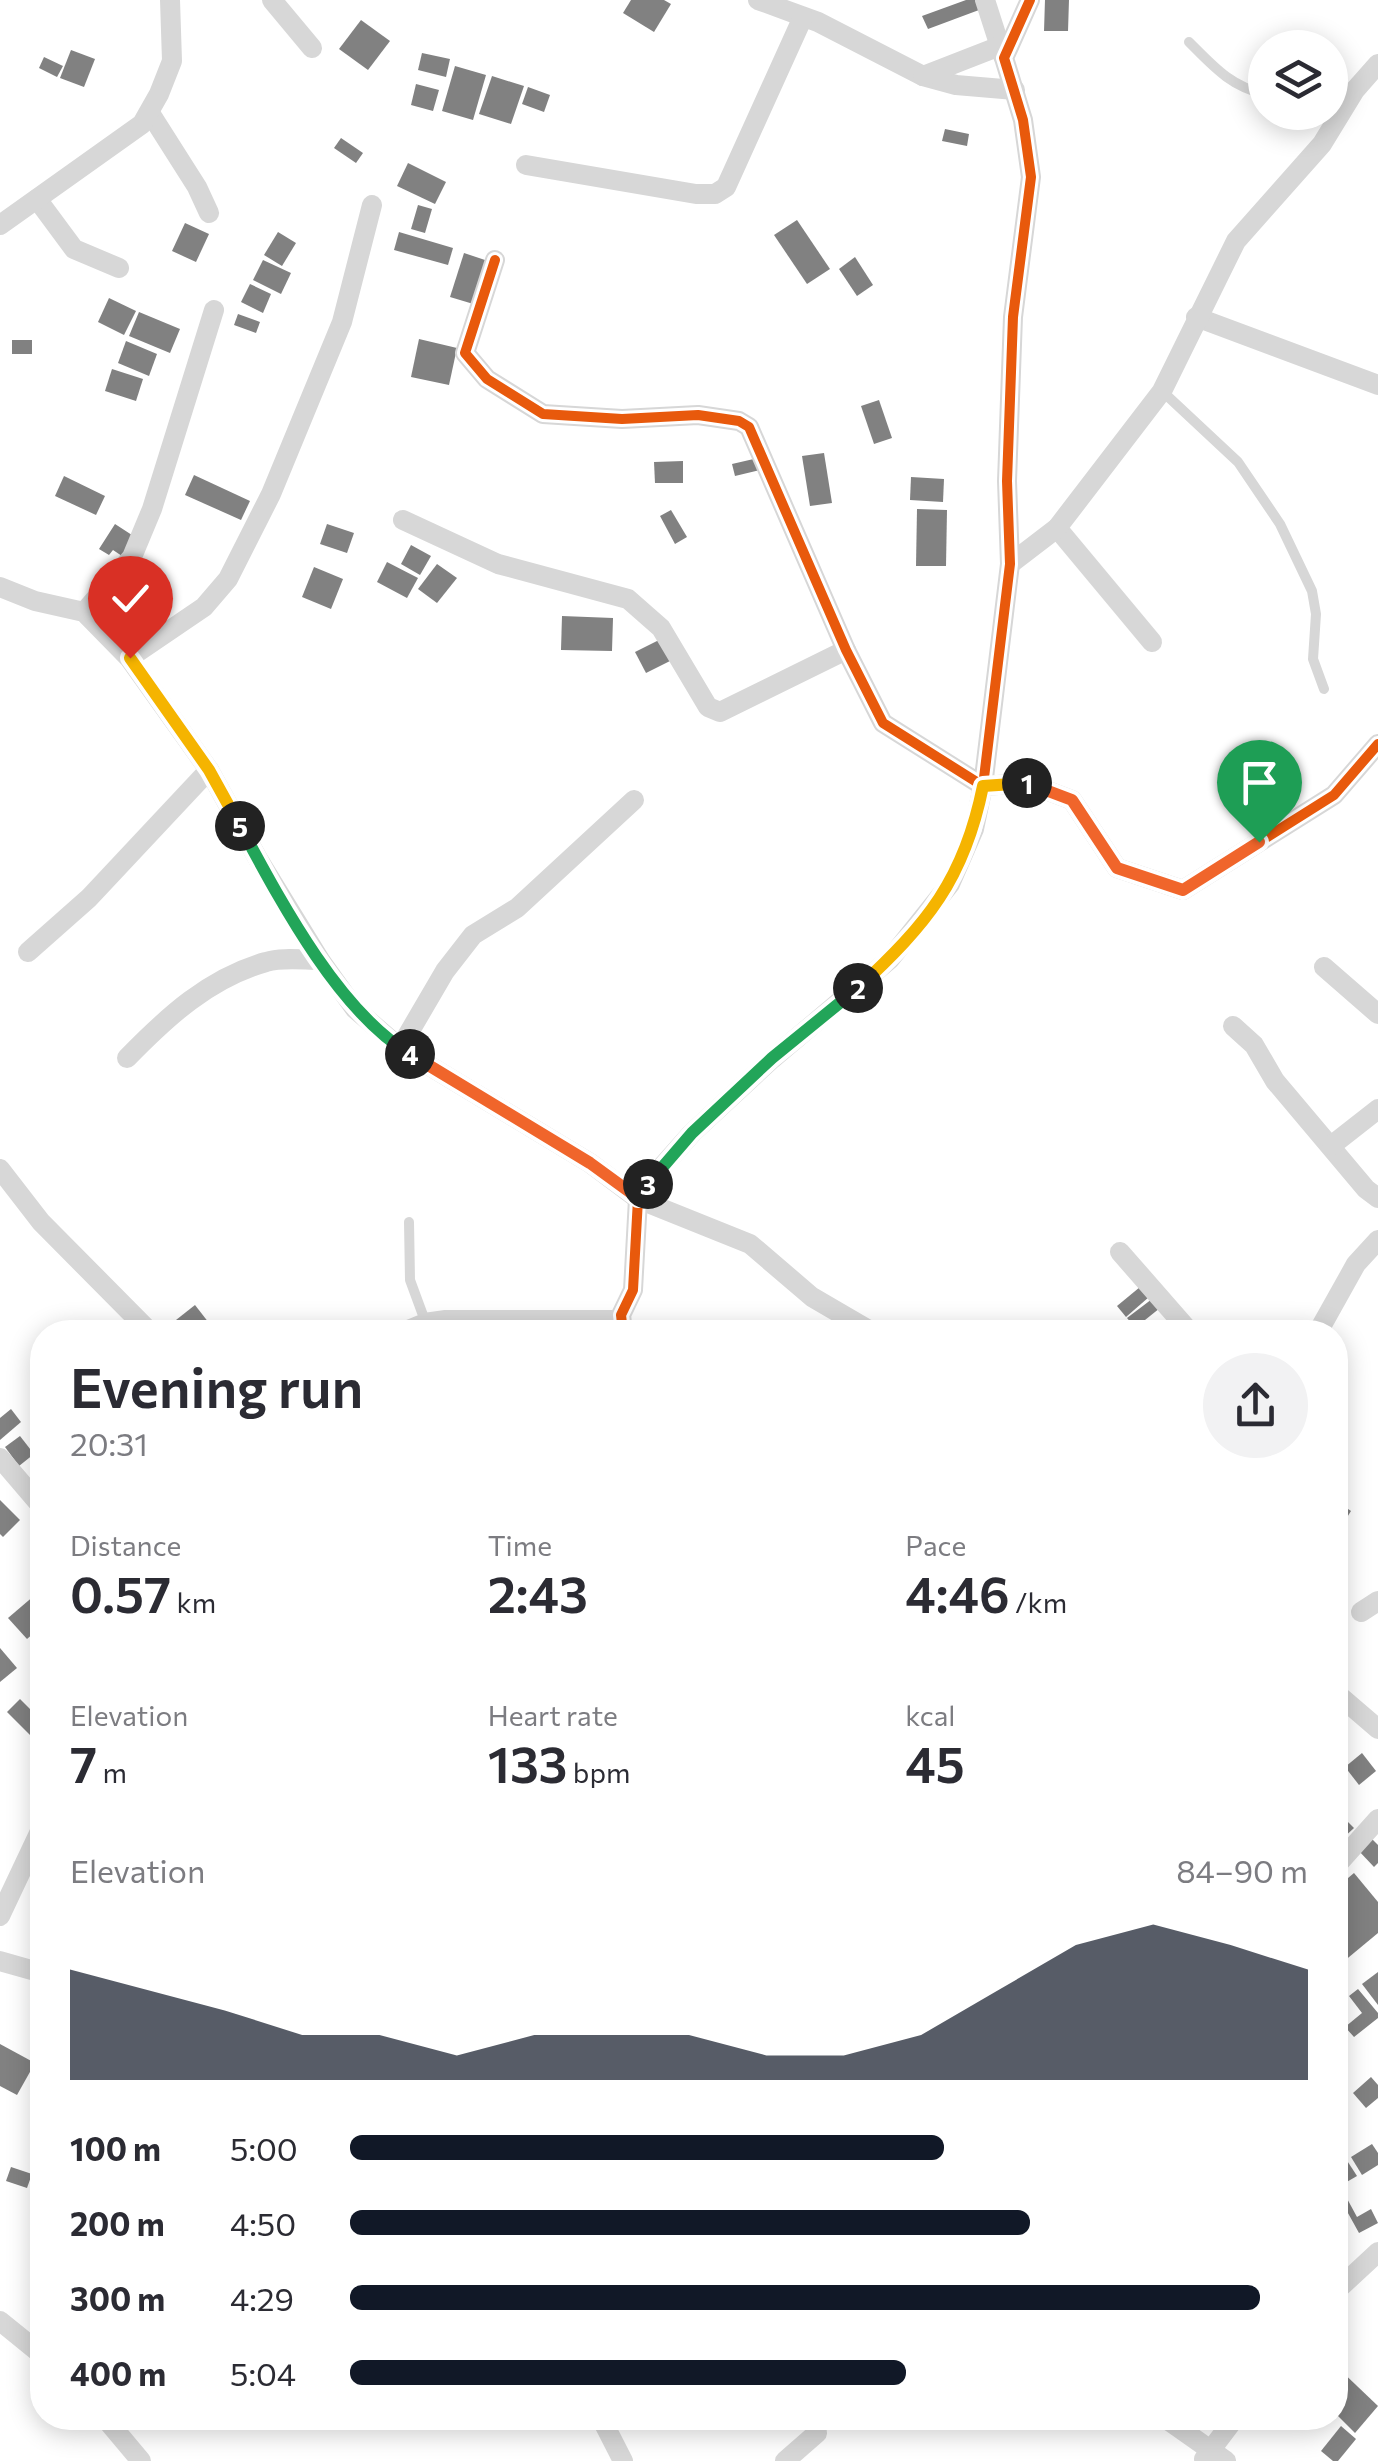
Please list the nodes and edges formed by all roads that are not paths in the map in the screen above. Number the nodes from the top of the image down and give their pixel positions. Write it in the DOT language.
graph roads {
  1 [pos="170,0"];
  2 [pos="272,0"];
  3 [pos="758,0"];
  4 [pos="985,0"];
  5 [pos="1030,0"];
  6 [pos="804,16"];
  7 [pos="1189,42"];
  8 [pos="312,48"];
  9 [pos="1002,52"];
  10 [pos="1378,64"];
  11 [pos="923,76"];
  12 [pos="1015,90"];
  13 [pos="1248,90"];
  14 [pos="1348,90"];
  15 [pos="1355,90"];
  16 [pos="150,113"];
  17 [pos="526,165"];
  18 [pos="37,199"];
  19 [pos="372,204"];
  20 [pos="208,213"];
  21 [pos="0,226"];
  22 [pos="496,260"];
  23 [pos="119,268"];
  24 [pos="214,310"];
  25 [pos="1196,317"];
  26 [pos="1378,385"];
  27 [pos="1162,392"];
  28 [pos="403,520"];
  29 [pos="1057,528"];
  30 [pos="1010,564"];
  31 [pos="0,587"];
  32 [pos="84,612"];
  33 [pos="1152,642"];
  34 [pos="846,650"];
  35 [pos="130,658"];
  36 [pos="1324,689"];
  37 [pos="1378,744"];
  38 [pos="209,770"];
  39 [pos="983,786"];
  40 [pos="634,800"];
  41 [pos="28,952"];
  42 [pos="320,960"];
  43 [pos="1324,967"];
  44 [pos="1378,1014"];
  45 [pos="1233,1026"];
  46 [pos="400,1048"];
  47 [pos="127,1058"];
  48 [pos="1378,1109"];
  49 [pos="1332,1145"];
  50 [pos="0,1169"];
  51 [pos="638,1198"];
  52 [pos="1378,1198"];
  53 [pos="409,1222"];
  54 [pos="1378,1240"];
  55 [pos="1120,1252"];
  56 [pos="424,1318"];
  57 [pos="138,1320"];
  58 [pos="419,1320"];
  59 [pos="564,1320"];
  60 [pos="623,1320"];
  61 [pos="851,1320"];
  62 [pos="1180,1320"];
  63 [pos="1325,1320"];
  64 [pos="0,1458"];
  65 [pos="30,1493"];
  66 [pos="1348,1703"];
  67 [pos="1378,1729"];
  68 [pos="1378,1819"];
  69 [pos="30,1852"];
  70 [pos="1348,1852"];
  71 [pos="0,1916"];
  72 [pos="0,1961"];
  73 [pos="30,1970"];
  74 [pos="1378,2252"];
  75 [pos="1348,2280"];
  76 [pos="0,2321"];
  77 [pos="30,2345"];
  78 [pos="115,2430"];
  79 [pos="607,2430"];
  80 [pos="1179,2430"];
  81 [pos="1228,2430"];
  82 [pos="816,2433"];
  83 [pos="1213,2458"];
  84 [pos="141,2461"];
  85 [pos="624,2461"];
  86 [pos="785,2461"];
  1 -- 16 [label="street"];
  2 -- 8 [label="street"];
  3 -- 6 [label="street"];
  4 -- 9 [label="street"];
  5 -- 9 [label="street"];
  6 -- 11 [label="street"];
  6 -- 17 [label="street"];
  7 -- 13 [label="lane"];
  9 -- 11 [label="street"];
  9 -- 12 [label="street"];
  10 -- 15 [label="street"];
  11 -- 12 [label="street"];
  12 -- 30 [label="street"];
  14 -- 15 [label="lane"];
  15 -- 25 [label="street"];
  16 -- 18 [label="street"];
  16 -- 20 [label="street"];
  18 -- 21 [label="street"];
  18 -- 23 [label="street"];
  19 -- 35 [label="street"];
  22 -- 34 [label="street"];
  24 -- 32 [label="street"];
  25 -- 26 [label="street"];
  25 -- 27 [label="street"];
  27 -- 29 [label="street"];
  27 -- 36 [label="lane"];
  28 -- 34 [label="street"];
  29 -- 30 [label="street"];
  29 -- 33 [label="street"];
  30 -- 39 [label="street"];
  31 -- 32 [label="street"];
  32 -- 35 [label="street"];
  34 -- 39 [label="street"];
  35 -- 38 [label="street"];
  37 -- 39 [label="street"];
  38 -- 41 [label="street"];
  38 -- 42 [label="street"];
  39 -- 51 [label="street"];
  40 -- 46 [label="street"];
  42 -- 46 [label="street"];
  42 -- 47 [label="street"];
  43 -- 44 [label="street"];
  45 -- 49 [label="street"];
  46 -- 51 [label="street"];
  48 -- 49 [label="street"];
  49 -- 52 [label="street"];
  50 -- 57 [label="street"];
  51 -- 60 [label="street"];
  51 -- 61 [label="street"];
  53 -- 56 [label="lane"];
  54 -- 63 [label="street"];
  55 -- 62 [label="street"];
  56 -- 58 [label="lane"];
  56 -- 59 [label="lane"];
  64 -- 65 [label="street"];
  66 -- 67 [label="street"];
  68 -- 70 [label="street"];
  69 -- 71 [label="street"];
  72 -- 73 [label="street"];
  74 -- 75 [label="street"];
  76 -- 77 [label="street"];
  78 -- 84 [label="street"];
  79 -- 85 [label="street"];
  80 -- 83 [label="street"];
  81 -- 83 [label="street"];
  82 -- 86 [label="street"];
}
